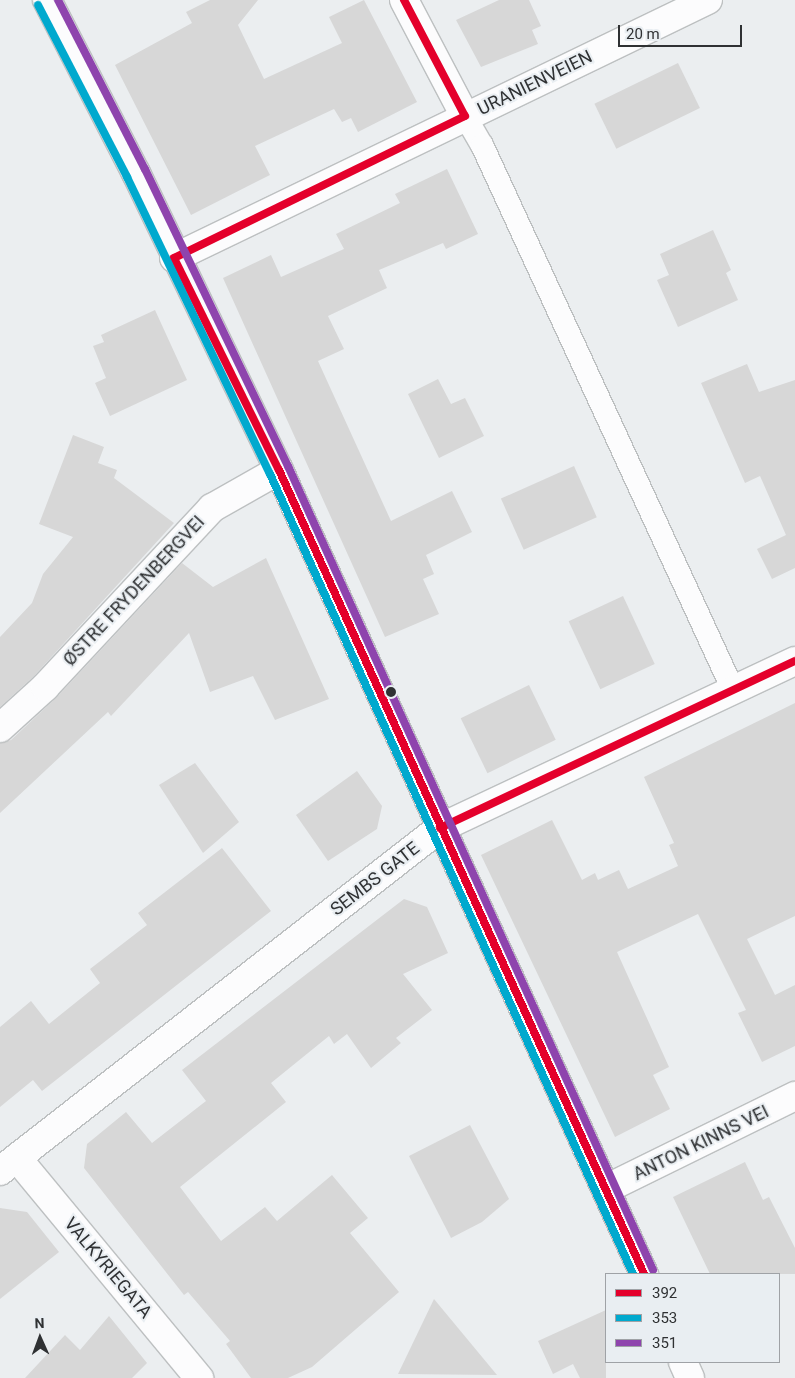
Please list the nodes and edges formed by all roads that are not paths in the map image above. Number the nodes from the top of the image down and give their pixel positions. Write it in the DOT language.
graph roads {
  1 [pos="46,0"];
  2 [pos="404,0"];
  3 [pos="708,0"];
  4 [pos="465,116"];
  5 [pos="174,258"];
  6 [pos="279,470"];
  7 [pos="795,661"];
  8 [pos="733,690"];
  9 [pos="0,728"];
  10 [pos="440,828"];
  11 [pos="795,1096"];
  12 [pos="9,1165"];
  13 [pos="606,1189"];
  14 [pos="644,1273"];
  15 [pos="683,1363"];
  16 [pos="199,1378"];
  17 [pos="690,1378"];
  1 -- 5 [label="street"];
  2 -- 4 [label="street"];
  3 -- 4 [label="street, URANIENVEIEN"];
  4 -- 5 [label="street, URANIENVEIEN"];
  4 -- 8 [label="lane"];
  5 -- 6 [label="street"];
  6 -- 9 [label="street, ØSTRE FRYDENBERGVEI"];
  6 -- 10 [label="street"];
  7 -- 8 [label="street, SEMBS GATE"];
  8 -- 10 [label="street, SEMBS GATE"];
  10 -- 12 [label="street, SEMBS GATE"];
  10 -- 13 [label="street"];
  11 -- 13 [label="street, ANTON KINNS VEI"];
  12 -- 16 [label="street, VALKYRIEGATA"];
  13 -- 14 [label="street"];
  15 -- 17 [label="street"];
}
